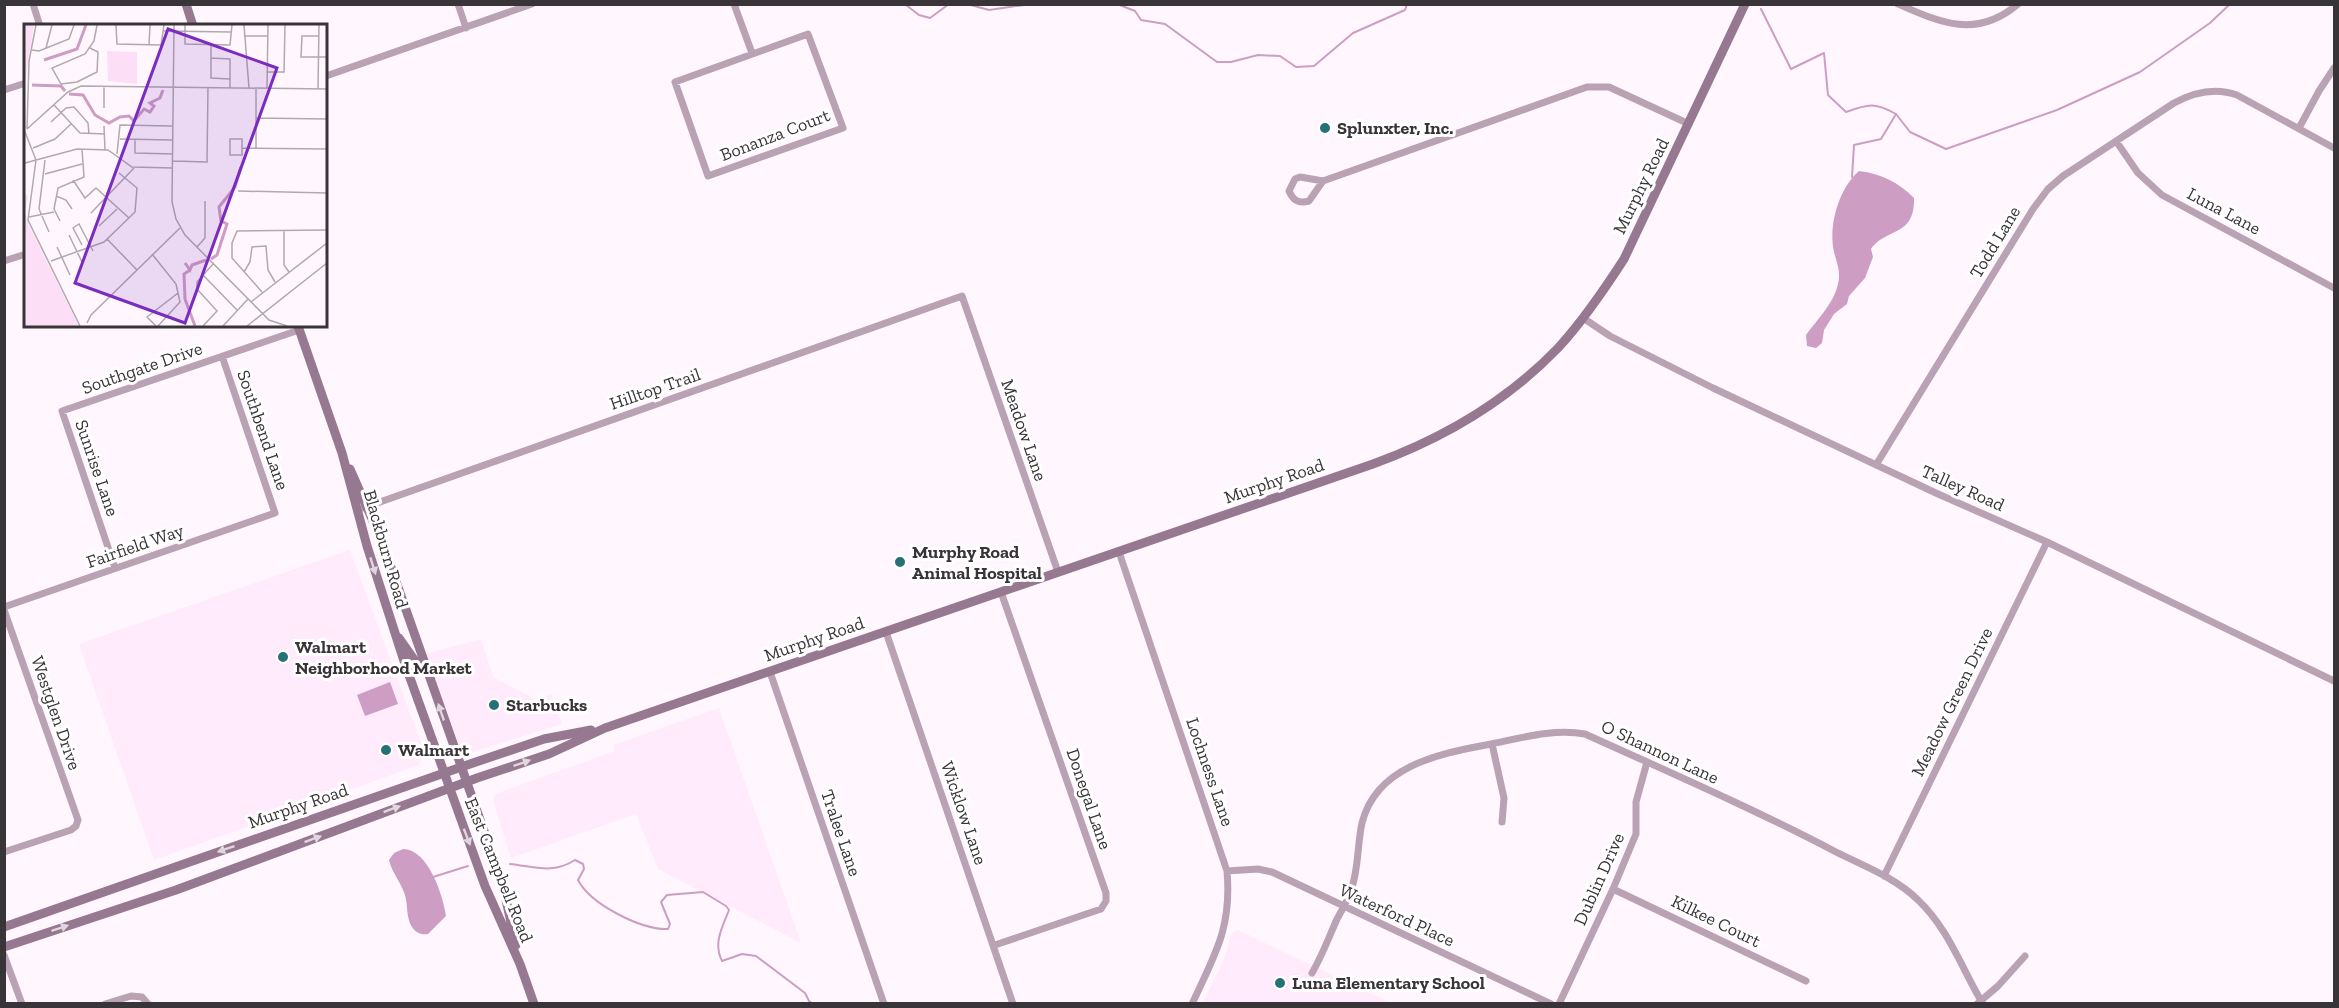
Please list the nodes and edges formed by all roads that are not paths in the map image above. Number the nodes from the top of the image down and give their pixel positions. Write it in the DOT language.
graph roads {
  1 [pos="33,4"];
  2 [pos="186,4"];
  3 [pos="458,4"];
  4 [pos="532,4"];
  5 [pos="734,4"];
  6 [pos="1745,4"];
  7 [pos="1898,4"];
  8 [pos="2018,4"];
  9 [pos="39,24"];
  10 [pos="193,24"];
  11 [pos="466,28"];
  12 [pos="752,53"];
  13 [pos="2334,68"];
  14 [pos="327,76"];
  15 [pos="24,84"];
  16 [pos="4,90"];
  17 [pos="1689,124"];
  18 [pos="2299,129"];
  19 [pos="2116,141"];
  20 [pos="2334,148"];
  21 [pos="1323,181"];
  22 [pos="24,255"];
  23 [pos="4,261"];
  24 [pos="2334,288"];
  25 [pos="962,296"];
  26 [pos="1583,318"];
  27 [pos="298,328"];
  28 [pos="222,356"];
  29 [pos="62,411"];
  30 [pos="342,453"];
  31 [pos="1876,465"];
  32 [pos="368,506"];
  33 [pos="357,510"];
  34 [pos="275,513"];
  35 [pos="2047,542"];
  36 [pos="1119,552"];
  37 [pos="115,568"];
  38 [pos="1058,572"];
  39 [pos="396,582"];
  40 [pos="379,587"];
  41 [pos="1001,592"];
  42 [pos="4,609"];
  43 [pos="392,625"];
  44 [pos="886,632"];
  45 [pos="425,665"];
  46 [pos="770,672"];
  47 [pos="2334,681"];
  48 [pos="605,728"];
  49 [pos="1492,744"];
  50 [pos="1647,762"];
  51 [pos="461,767"];
  52 [pos="443,773"];
  53 [pos="466,782"];
  54 [pos="448,789"];
  55 [pos="1502,822"];
  56 [pos="281,830"];
  57 [pos="288,848"];
  58 [pos="4,852"];
  59 [pos="1227,871"];
  60 [pos="1884,876"];
  61 [pos="1613,889"];
  62 [pos="1343,906"];
  63 [pos="4,927"];
  64 [pos="994,945"];
  65 [pos="4,947"];
  66 [pos="4,955"];
  67 [pos="2025,956"];
  68 [pos="520,964"];
  69 [pos="1312,973"];
  70 [pos="1806,981"];
  71 [pos="1981,1002"];
  72 [pos="22,1004"];
  73 [pos="105,1004"];
  74 [pos="148,1004"];
  75 [pos="534,1004"];
  76 [pos="884,1004"];
  77 [pos="1013,1004"];
  78 [pos="1192,1004"];
  79 [pos="1551,1004"];
  80 [pos="1559,1004"];
  1 -- 9 [label="street"];
  2 -- 10 [label="main road"];
  3 -- 11 [label="street"];
  4 -- 11 [label="street"];
  5 -- 12 [label="street"];
  6 -- 17 [label="main road, Murphy Road"];
  7 -- 8 [label="street"];
  11 -- 14 [label="street"];
  12 -- 12 [label="street, Bonanza Court"];
  13 -- 18 [label="street"];
  15 -- 16 [label="street"];
  17 -- 21 [label="street"];
  17 -- 26 [label="main road, Murphy Road"];
  18 -- 19 [label="street, Todd Lane"];
  18 -- 20 [label="street"];
  19 -- 24 [label="street, Luna Lane"];
  19 -- 31 [label="street, Todd Lane"];
  21 -- 21 [label="street"];
  22 -- 23 [label="street"];
  25 -- 32 [label="street, Hilltop Trail"];
  25 -- 38 [label="street, Meadow Lane"];
  26 -- 31 [label="street, Talley Road"];
  26 -- 36 [label="main road, Murphy Road"];
  27 -- 28 [label="street, Southgate Drive"];
  27 -- 30 [label="main road, Blackburn Road"];
  28 -- 29 [label="street, Southgate Drive"];
  28 -- 34 [label="street, Southbend Lane"];
  29 -- 37 [label="street, Sunrise Lane"];
  30 -- 32 [label="main road, Blackburn Road"];
  30 -- 33 [label="main road, Blackburn Road"];
  31 -- 35 [label="street, Talley Road"];
  32 -- 33 [label="street, Hilltop Trail"];
  32 -- 39 [label="main road, Blackburn Road"];
  33 -- 40 [label="main road, Blackburn Road, one-way"];
  34 -- 37 [label="street, Fairfield Way"];
  35 -- 47 [label="street, Talley Road"];
  35 -- 60 [label="street, Meadow Green Drive"];
  36 -- 38 [label="main road, Murphy Road"];
  36 -- 59 [label="street, Lochness Lane"];
  37 -- 42 [label="street, Fairfield Way"];
  38 -- 41 [label="main road, Murphy Road"];
  39 -- 40 [label="main road"];
  39 -- 45 [label="main road, Blackburn Road"];
  40 -- 43 [label="main road, Blackburn Road"];
  41 -- 44 [label="main road, Murphy Road"];
  41 -- 64 [label="street, Donegal Lane"];
  42 -- 58 [label="street, Westglen Drive"];
  43 -- 45 [label="main road"];
  43 -- 52 [label="main road, Blackburn Road"];
  44 -- 46 [label="main road, Murphy Road"];
  44 -- 64 [label="street, Wicklow Lane"];
  51 -- 45 [label="main road, Blackburn Road, one-way"];
  46 -- 48 [label="main road, Murphy Road"];
  46 -- 76 [label="street, Tralee Lane"];
  48 -- 51 [label="main road, Murphy Road"];
  53 -- 48 [label="main road, Murphy Road, one-way"];
  49 -- 50 [label="street, O Shannon Lane"];
  49 -- 55 [label="street"];
  49 -- 62 [label="street, O Shannon Lane"];
  50 -- 60 [label="street, O Shannon Lane"];
  50 -- 61 [label="street, Dublin Drive"];
  51 -- 52 [label="main road, Murphy Road"];
  51 -- 53 [label="main road, Blackburn Road"];
  52 -- 54 [label="main road, Blackburn Road"];
  52 -- 56 [label="main road, Murphy Road"];
  53 -- 54 [label="main road, Murphy Road"];
  53 -- 68 [label="main road, East Campbell Road"];
  57 -- 54 [label="main road, Murphy Road, one-way"];
  54 -- 68 [label="main road, East Campbell Road, one-way"];
  56 -- 57 [label="main road"];
  56 -- 63 [label="main road, Murphy Road, one-way"];
  65 -- 57 [label="main road, Murphy Road, one-way"];
  59 -- 62 [label="street, Waterford Place"];
  59 -- 78 [label="street, Lochness Lane"];
  60 -- 71 [label="street, O Shannon Lane"];
  61 -- 70 [label="street, Kilkee Court"];
  61 -- 80 [label="street, Dublin Drive"];
  62 -- 69 [label="street, O Shannon Lane"];
  62 -- 79 [label="street, Waterford Place"];
  64 -- 77 [label="street, Wicklow Lane"];
  66 -- 72 [label="street"];
  67 -- 71 [label="street"];
  68 -- 75 [label="main road, East Campbell Road"];
  73 -- 74 [label="street"];
}
